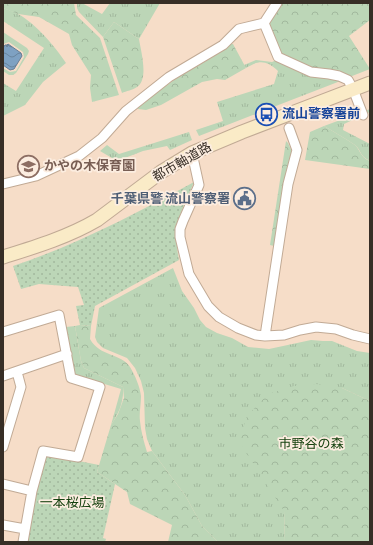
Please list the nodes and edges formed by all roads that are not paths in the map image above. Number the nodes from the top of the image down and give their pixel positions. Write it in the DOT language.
graph roads {
  1 [pos="276,3"];
  2 [pos="264,23"];
  3 [pos="370,83"];
  4 [pos="353,89"];
  5 [pos="363,115"];
  6 [pos="289,128"];
  7 [pos="192,153"];
  8 [pos="3,184"];
  9 [pos="3,257"];
  10 [pos="3,331"];
  11 [pos="265,336"];
  12 [pos="370,339"];
  13 [pos="67,354"];
  14 [pos="17,372"];
  15 [pos="3,376"];
  16 [pos="3,447"];
  17 [pos="3,484"];
  18 [pos="32,491"];
  19 [pos="3,525"];
  20 [pos="26,529"];
  21 [pos="23,542"];
  1 -- 2 [label="street"];
  2 -- 4 [label="street"];
  2 -- 8 [label="street"];
  3 -- 4 [label="street, 都市軸道路"];
  4 -- 5 [label="street"];
  4 -- 7 [label="street, 都市軸道路"];
  6 -- 11 [label="street"];
  7 -- 9 [label="street, 都市軸道路"];
  7 -- 11 [label="street"];
  10 -- 13 [label="street"];
  11 -- 12 [label="street"];
  13 -- 14 [label="street"];
  13 -- 18 [label="street"];
  14 -- 15 [label="street"];
  14 -- 16 [label="street"];
  17 -- 18 [label="street"];
  18 -- 20 [label="street"];
  19 -- 20 [label="street"];
  20 -- 21 [label="street"];
}
